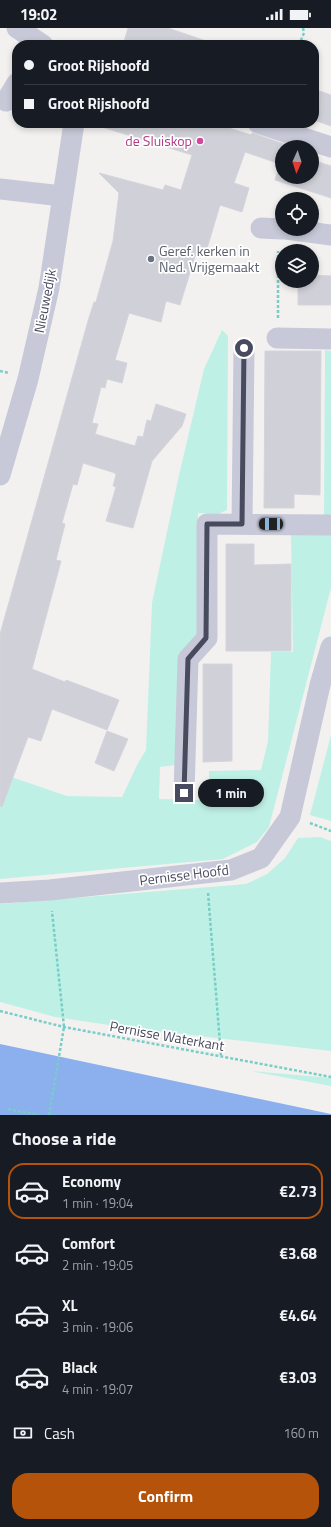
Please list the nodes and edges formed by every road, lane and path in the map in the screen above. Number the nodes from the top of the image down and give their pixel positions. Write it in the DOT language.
graph roads {
  1 [pos="17,28"];
  2 [pos="303,28"];
  3 [pos="34,40"];
  4 [pos="301,40"];
  5 [pos="12,91"];
  6 [pos="6,101"];
  7 [pos="73,128"];
  8 [pos="273,128"];
  9 [pos="331,147"];
  10 [pos="0,189"];
  11 [pos="62,196"];
  12 [pos="319,233"];
  13 [pos="331,235"];
  14 [pos="277,236"];
  15 [pos="277,338"];
  16 [pos="331,339"];
  17 [pos="244,348"];
  18 [pos="0,475"];
  19 [pos="242,524"];
  20 [pos="331,525"];
  21 [pos="331,646"];
  22 [pos="184,793"];
  23 [pos="50,890"];
  24 [pos="0,893"];
  25 [pos="208,895"];
  26 [pos="0,1011"];
  27 [pos="64,1028"];
  28 [pos="221,1056"];
  29 [pos="331,1077"];
  30 [pos="8,1109"];
  31 [pos="39,1115"];
  32 [pos="50,1115"];
  1 -- 3 [label="street"];
  2 -- 4 [label="path"];
  5 -- 6 [label="street"];
  7 -- 11 [label="street, Nieuwedijk"];
  8 -- 9 [label="street"];
  10 -- 11 [label="street"];
  11 -- 18 [label="street, Nieuwedijk"];
  12 -- 13 [label="street"];
  14 -- 15 [label="path"];
  15 -- 16 [label="street"];
  17 -- 19 [label="street"];
  19 -- 20 [label="street"];
  19 -- 22 [label="street"];
  21 -- 23 [label="street, Pernisse Hoofd"];
  23 -- 24 [label="street, Pernisse Hoofd"];
  23 -- 27 [label="path"];
  25 -- 28 [label="path"];
  26 -- 27 [label="path, Pernisse Waterkant"];
  27 -- 28 [label="path, Pernisse Waterkant"];
  27 -- 32 [label="path"];
  28 -- 29 [label="path, Pernisse Waterkant"];
  30 -- 31 [label="path"];
}
